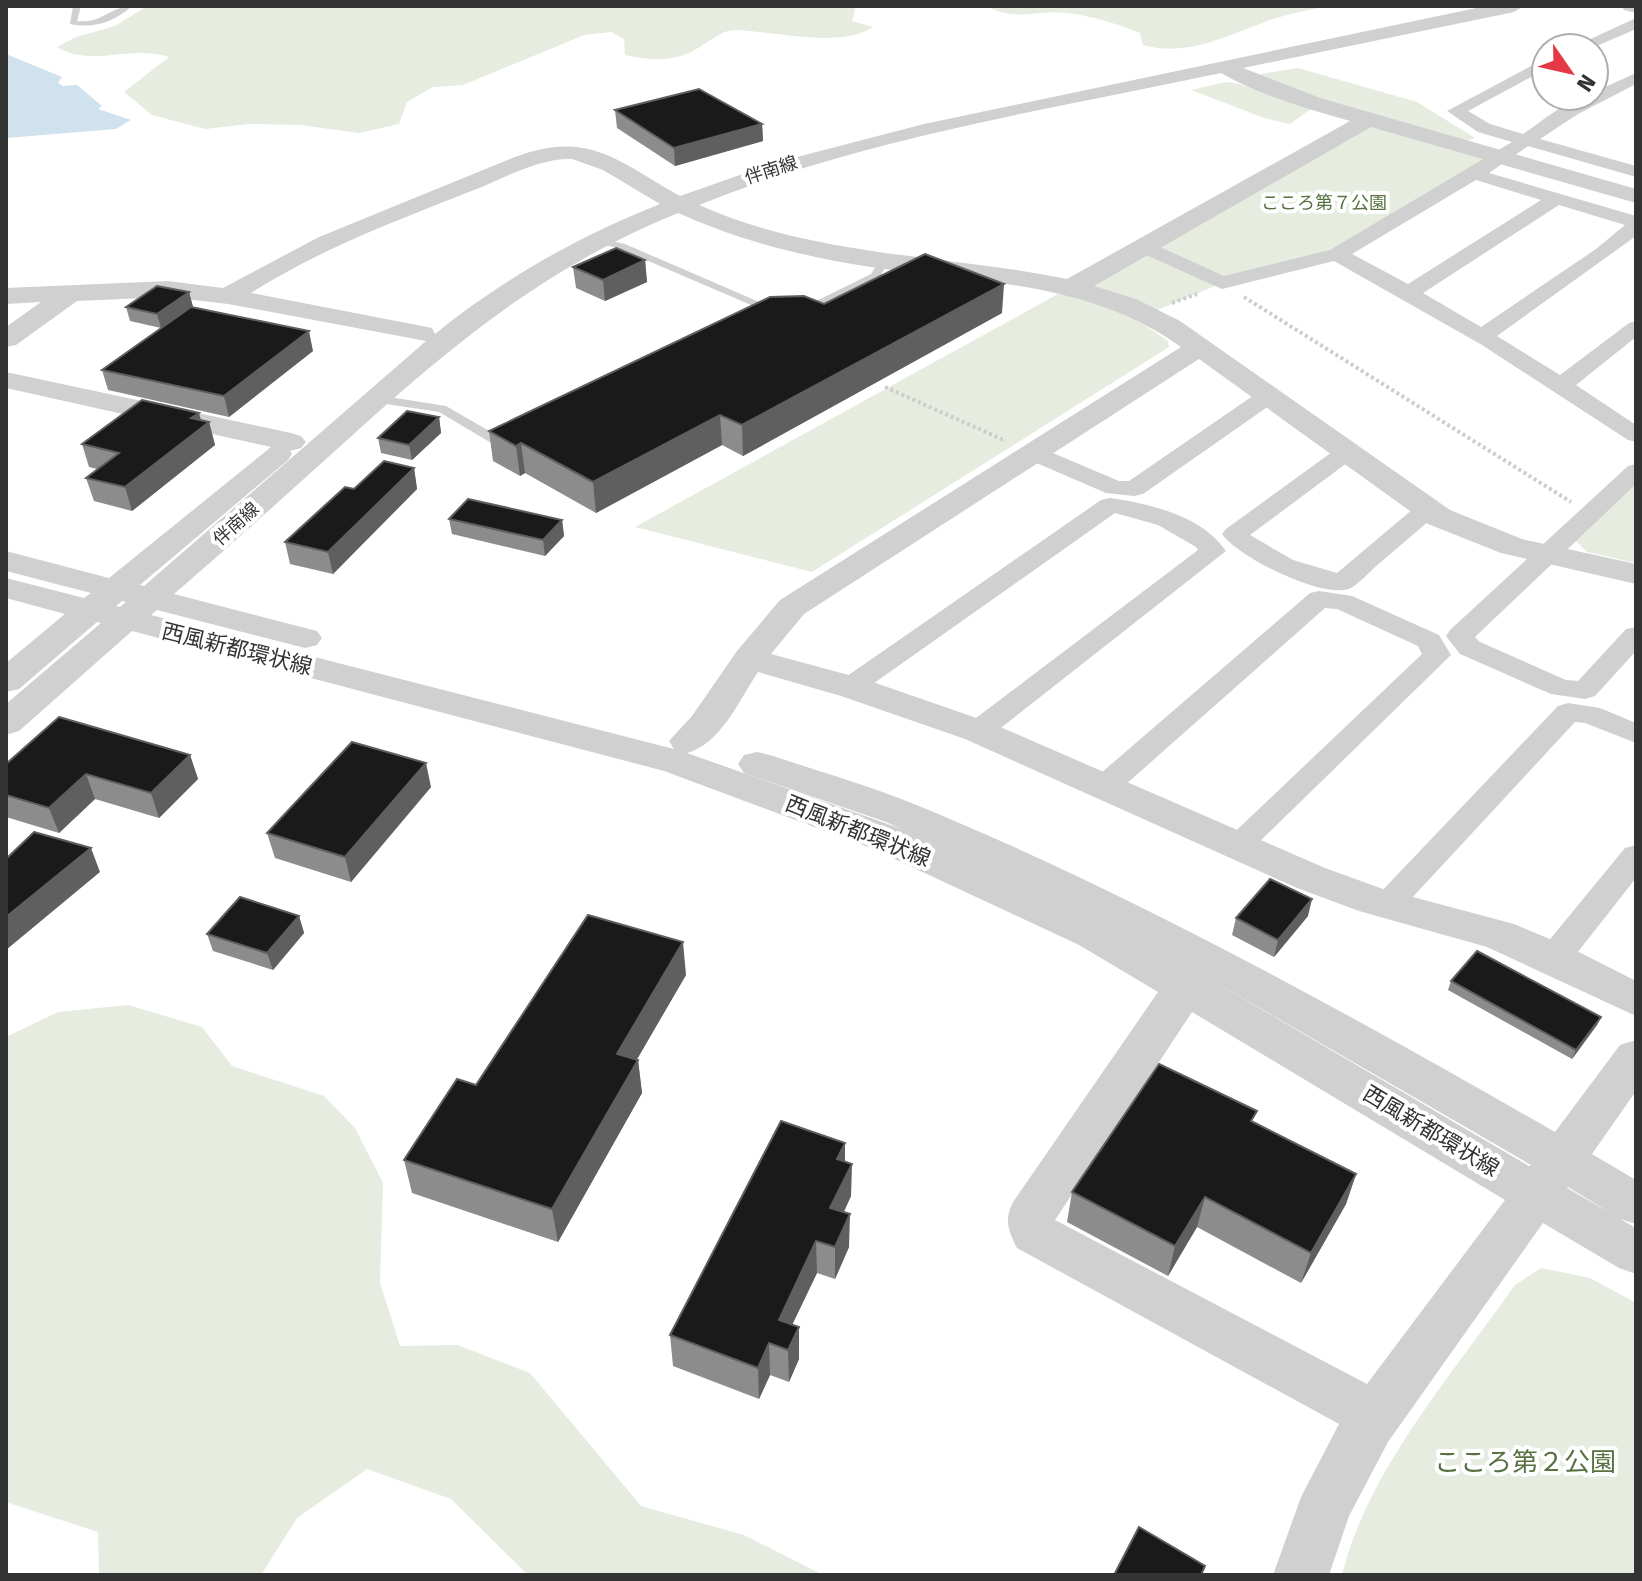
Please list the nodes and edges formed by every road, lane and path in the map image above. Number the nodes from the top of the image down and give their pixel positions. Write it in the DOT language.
graph roads {
  1 [pos="77,6"];
  2 [pos="128,6"];
  3 [pos="1481,6"];
  4 [pos="1514,6"];
  5 [pos="1636,23"];
  6 [pos="1610,34"];
  7 [pos="1224,66"];
  8 [pos="1530,72"];
  9 [pos="1636,78"];
  10 [pos="1369,119"];
  11 [pos="1524,140"];
  12 [pos="1626,150"];
  13 [pos="1498,157"];
  14 [pos="1605,163"];
  15 [pos="1636,172"];
  16 [pos="1474,174"];
  17 [pos="1636,196"];
  18 [pos="1557,198"];
  19 [pos="670,200"];
  20 [pos="1636,224"];
  21 [pos="599,241"];
  22 [pos="1142,246"];
  23 [pos="1337,254"];
  24 [pos="884,261"];
  25 [pos="1222,283"];
  26 [pos="1071,288"];
  27 [pos="74,291"];
  28 [pos="1410,292"];
  29 [pos="6,296"];
  30 [pos="228,296"];
  31 [pos="774,311"];
  32 [pos="756,314"];
  33 [pos="1148,314"];
  34 [pos="1636,327"];
  35 [pos="422,334"];
  36 [pos="1482,336"];
  37 [pos="6,339"];
  38 [pos="1199,347"];
  39 [pos="6,380"];
  40 [pos="1562,385"];
  41 [pos="885,387"];
  42 [pos="1268,396"];
  43 [pos="377,399"];
  44 [pos="525,428"];
  45 [pos="1636,435"];
  46 [pos="291,442"];
  47 [pos="1347,452"];
  48 [pos="1033,453"];
  49 [pos="1636,471"];
  50 [pos="1428,509"];
  51 [pos="1589,514"];
  52 [pos="1544,554"];
  53 [pos="6,561"];
  54 [pos="1636,574"];
  55 [pos="6,588"];
  56 [pos="120,604"];
  57 [pos="1636,635"];
  58 [pos="749,659"];
  59 [pos="6,681"];
  60 [pos="850,687"];
  61 [pos="6,723"];
  62 [pos="978,731"];
  63 [pos="1636,734"];
  64 [pos="687,741"];
  65 [pos="1105,786"];
  66 [pos="1237,845"];
  67 [pos="1636,856"];
  68 [pos="1387,905"];
  69 [pos="1554,958"];
  70 [pos="1192,989"];
  71 [pos="1636,1000"];
  72 [pos="1636,1057"];
  73 [pos="1549,1177"];
  74 [pos="1636,1204"];
  75 [pos="1636,1253"];
  76 [pos="1375,1416"];
  77 [pos="1301,1575"];
  1 -- 2 [label="lane"];
  3 -- 19 [label="street, 伴南線"];
  4 -- 7 [label="street, 伴南線"];
  5 -- 6 [label="street"];
  7 -- 10 [label="street"];
  7 -- 19 [label="street, 伴南線"];
  8 -- 11 [label="street"];
  9 -- 11 [label="street"];
  10 -- 13 [label="street"];
  10 -- 22 [label="street"];
  11 -- 13 [label="street"];
  11 -- 14 [label="street"];
  12 -- 14 [label="street"];
  13 -- 16 [label="street"];
  13 -- 17 [label="street"];
  14 -- 15 [label="street"];
  16 -- 18 [label="street"];
  16 -- 23 [label="street"];
  18 -- 20 [label="street"];
  18 -- 28 [label="street"];
  19 -- 21 [label="street, 伴南線"];
  19 -- 24 [label="street"];
  19 -- 30 [label="street"];
  19 -- 35 [label="street, 伴南線"];
  20 -- 36 [label="street"];
  21 -- 31 [label="lane"];
  21 -- 43 [label="street, 伴南線"];
  22 -- 25 [label="street"];
  22 -- 26 [label="street"];
  23 -- 25 [label="street"];
  23 -- 28 [label="street"];
  24 -- 26 [label="street"];
  24 -- 31 [label="lane"];
  25 -- 33 [label="path"];
  25 -- 51 [label="path"];
  26 -- 33 [label="street"];
  27 -- 29 [label="street"];
  27 -- 30 [label="street"];
  27 -- 37 [label="street"];
  28 -- 36 [label="street"];
  30 -- 35 [label="street"];
  31 -- 32 [label="lane"];
  33 -- 38 [label="street"];
  34 -- 40 [label="street"];
  35 -- 46 [label="street, 伴南線"];
  36 -- 40 [label="street"];
  38 -- 42 [label="street"];
  38 -- 48 [label="street"];
  39 -- 46 [label="street"];
  40 -- 45 [label="street"];
  41 -- 48 [label="path"];
  42 -- 47 [label="street"];
  42 -- 48 [label="street"];
  43 -- 44 [label="lane"];
  43 -- 56 [label="street, 伴南線"];
  46 -- 56 [label="street, 伴南線"];
  47 -- 50 [label="street"];
  47 -- 50 [label="street"];
  48 -- 58 [label="street"];
  49 -- 51 [label="street"];
  50 -- 52 [label="street"];
  51 -- 52 [label="street"];
  52 -- 54 [label="street"];
  52 -- 57 [label="street"];
  53 -- 56 [label="street, 西風新都環状線"];
  55 -- 56 [label="street, 西風新都環状線"];
  56 -- 59 [label="street"];
  56 -- 61 [label="street"];
  56 -- 64 [label="street, 西風新都環状線"];
  56 -- 70 [label="street, 西風新都環状線"];
  58 -- 60 [label="street"];
  58 -- 64 [label="street"];
  60 -- 62 [label="street"];
  60 -- 62 [label="street"];
  62 -- 65 [label="street"];
  63 -- 68 [label="street"];
  64 -- 73 [label="street, 西風新都環状線"];
  65 -- 66 [label="street"];
  65 -- 66 [label="street"];
  66 -- 68 [label="street"];
  67 -- 69 [label="street"];
  68 -- 69 [label="street"];
  69 -- 71 [label="street"];
  70 -- 73 [label="street, 西風新都環状線"];
  70 -- 76 [label="street"];
  72 -- 73 [label="street"];
  73 -- 74 [label="street, 西風新都環状線"];
  73 -- 75 [label="street, 西風新都環状線"];
  73 -- 76 [label="street"];
  76 -- 77 [label="street"];
}
